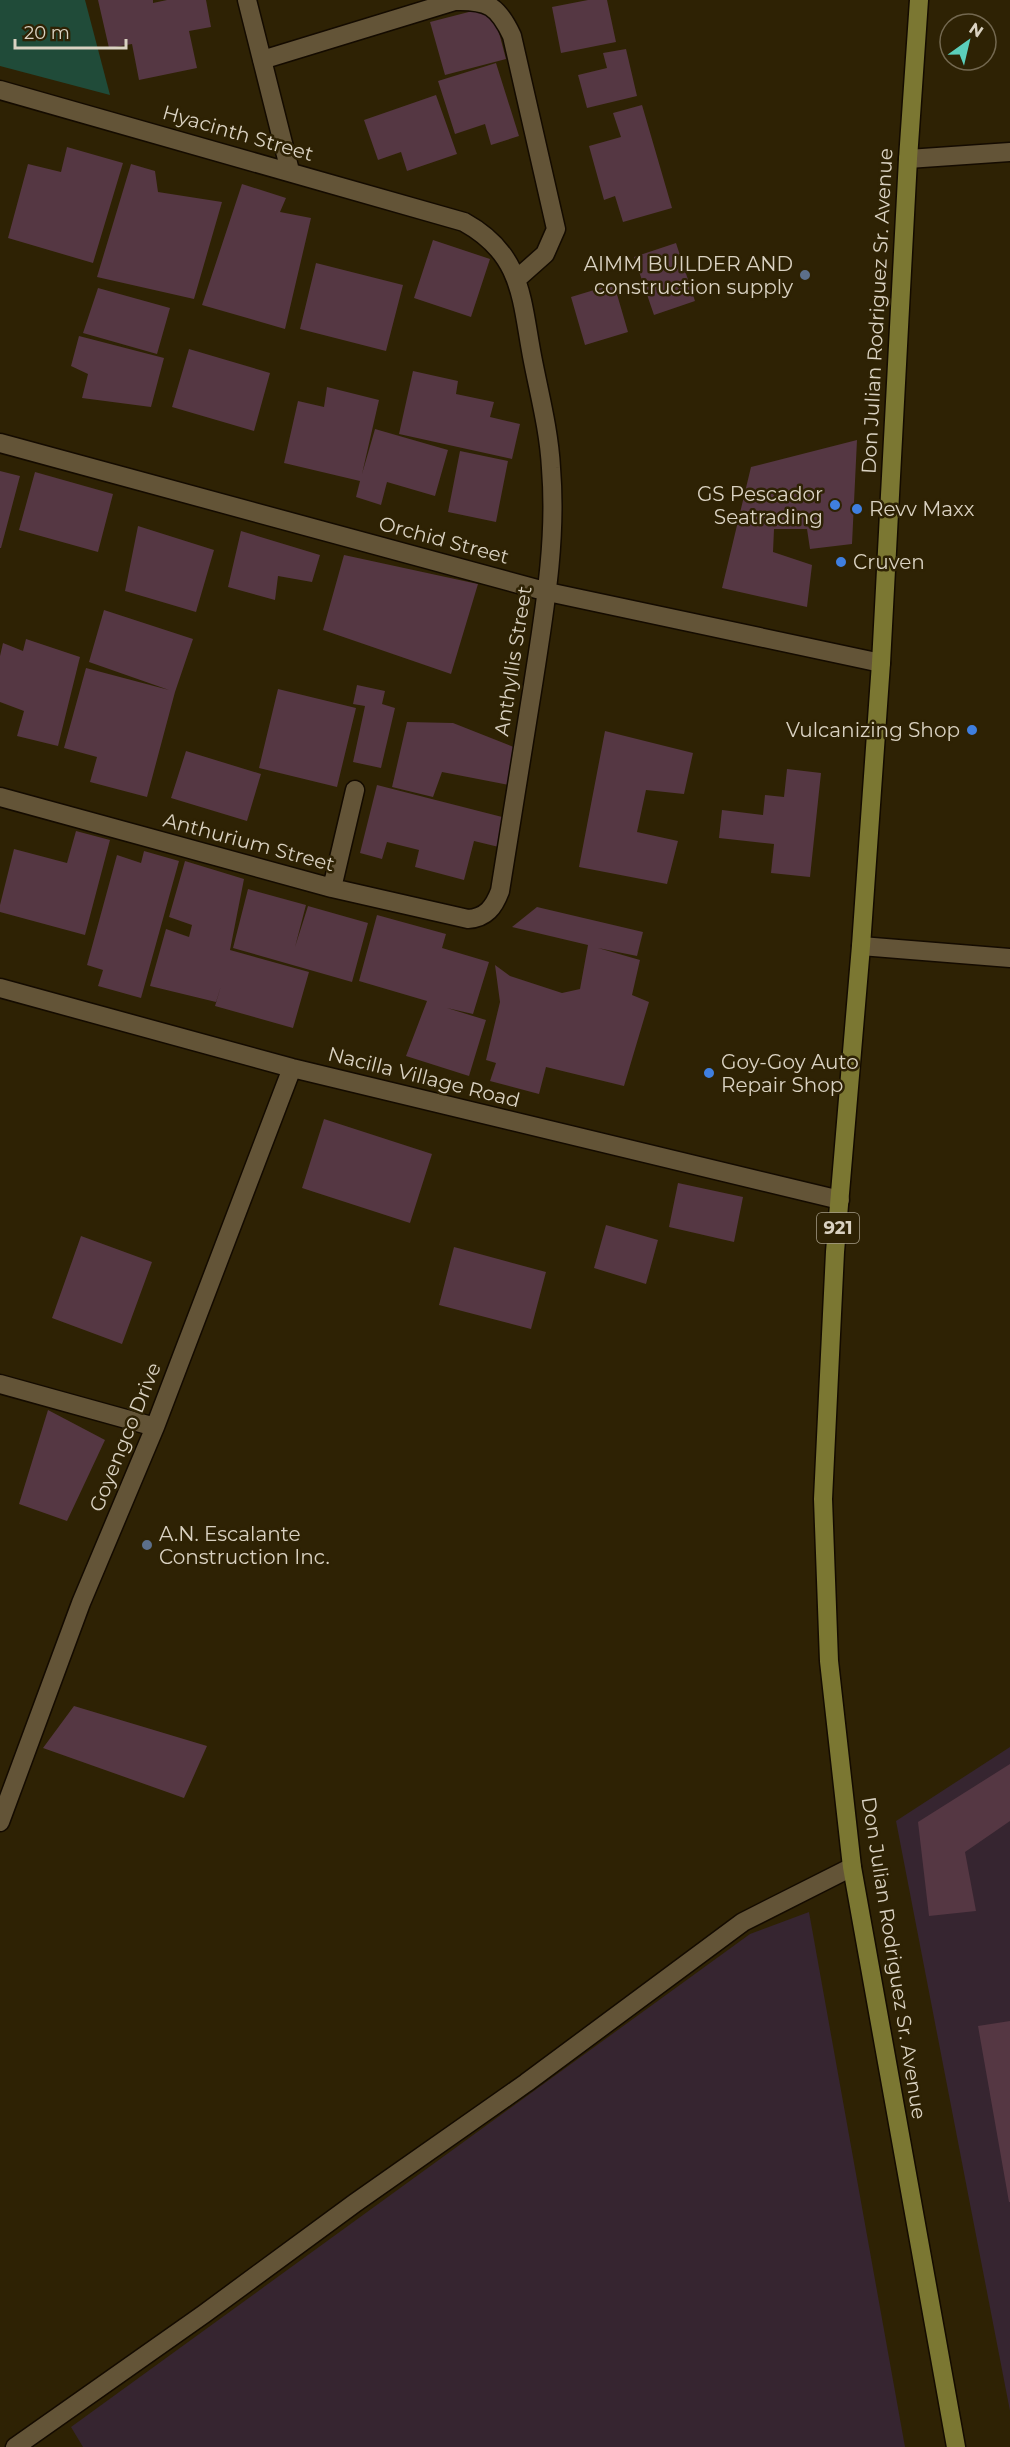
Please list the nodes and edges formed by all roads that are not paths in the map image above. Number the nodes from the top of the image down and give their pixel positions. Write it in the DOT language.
graph roads {
  1 [pos="247,0"];
  2 [pos="919,0"];
  3 [pos="262,60"];
  4 [pos="0,90"];
  5 [pos="1010,152"];
  6 [pos="908,159"];
  7 [pos="290,171"];
  8 [pos="464,222"];
  9 [pos="518,278"];
  10 [pos="0,443"];
  11 [pos="548,592"];
  12 [pos="881,663"];
  13 [pos="355,790"];
  14 [pos="0,797"];
  15 [pos="332,888"];
  16 [pos="487,913"];
  17 [pos="861,946"];
  18 [pos="1010,958"];
  19 [pos="0,987"];
  20 [pos="292,1068"];
  21 [pos="840,1200"];
  22 [pos="0,1384"];
  23 [pos="155,1426"];
  24 [pos="0,1822"];
  25 [pos="852,1867"];
  26 [pos="15,2447"];
  27 [pos="956,2447"];
  1 -- 3 [label="street"];
  2 -- 6 [label="main road, Don Julian Rodriguez Sr. Avenue / 921"];
  3 -- 7 [label="street"];
  3 -- 9 [label="street"];
  4 -- 7 [label="street, Hyacinth Street"];
  5 -- 6 [label="street"];
  6 -- 12 [label="main road, Don Julian Rodriguez Sr. Avenue / 921"];
  7 -- 8 [label="street, Hyacinth Street"];
  8 -- 9 [label="street, Anthyllis Street"];
  9 -- 11 [label="street, Anthyllis Street"];
  10 -- 11 [label="street, Orchid Street"];
  11 -- 12 [label="street, Orchid Street"];
  11 -- 16 [label="street, Anthyllis Street"];
  12 -- 17 [label="main road, Don Julian Rodriguez Sr. Avenue / 921"];
  13 -- 15 [label="street"];
  14 -- 15 [label="street, Anthurium Street"];
  15 -- 16 [label="street, Anthurium Street"];
  17 -- 18 [label="street"];
  17 -- 21 [label="main road, Don Julian Rodriguez Sr. Avenue / 921"];
  19 -- 20 [label="street, Nacilla Village Road"];
  20 -- 21 [label="street, Nacilla Village Road"];
  20 -- 23 [label="street, Goyengco Drive"];
  21 -- 25 [label="main road, Don Julian Rodriguez Sr. Avenue / 921"];
  22 -- 23 [label="street"];
  23 -- 24 [label="street, Goyengco Drive"];
  25 -- 26 [label="street"];
  25 -- 27 [label="main road, Don Julian Rodriguez Sr. Avenue / 921"];
}
